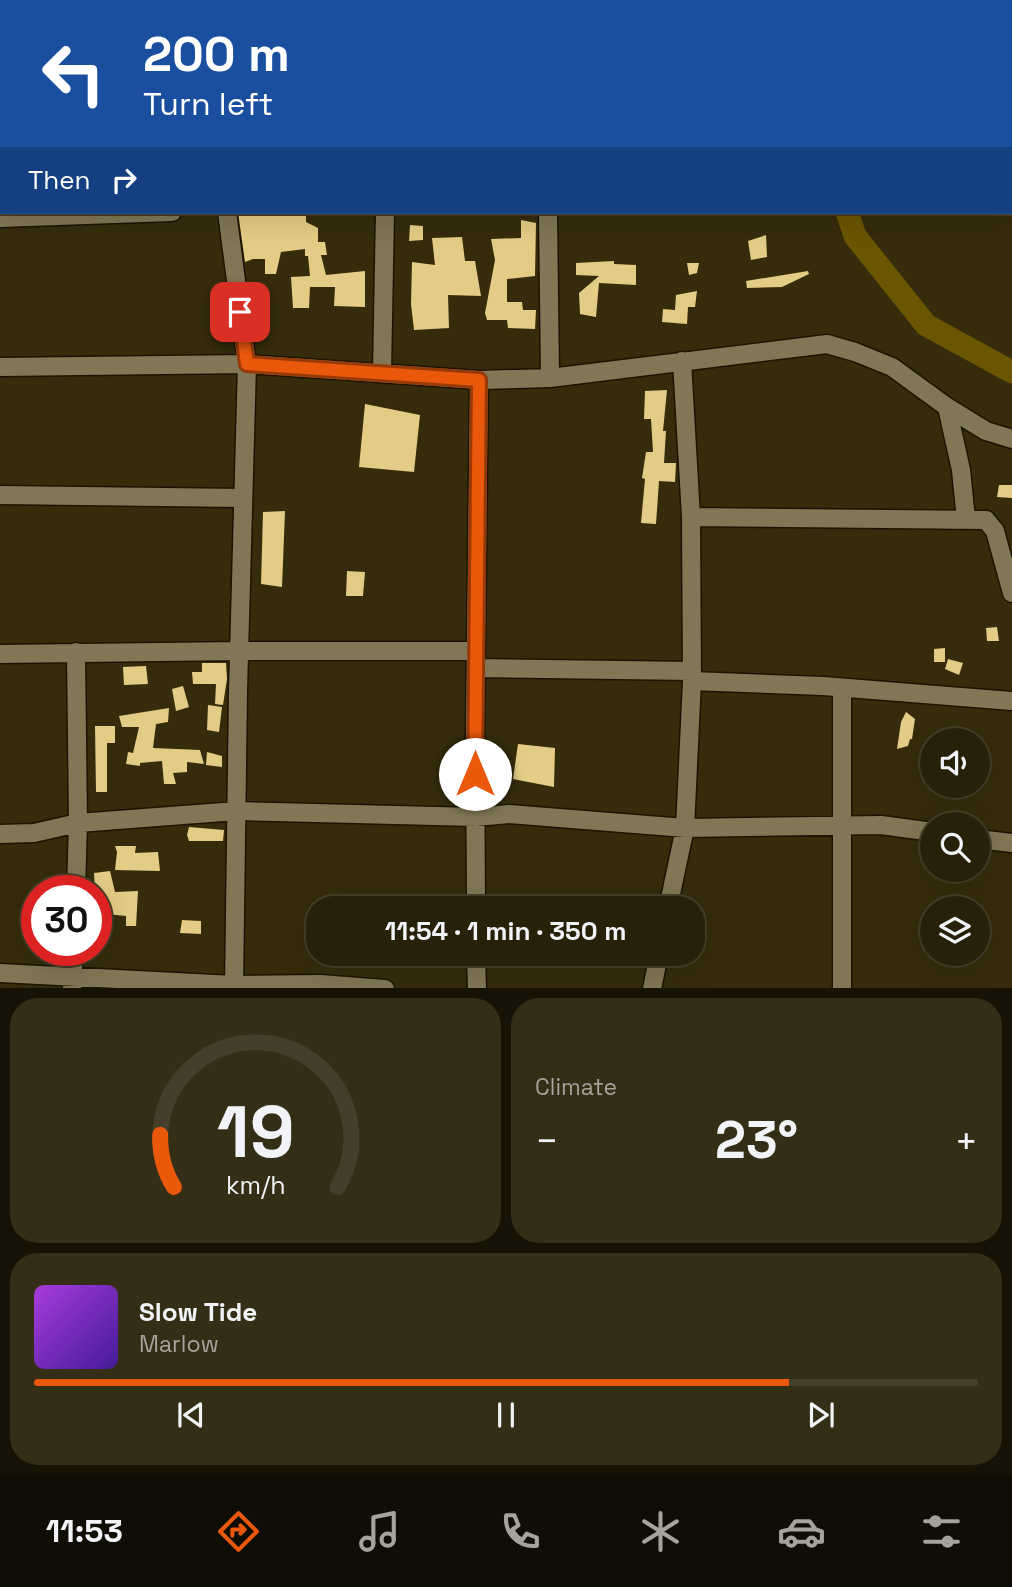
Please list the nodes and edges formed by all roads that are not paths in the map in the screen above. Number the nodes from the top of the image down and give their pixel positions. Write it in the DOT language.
graph roads {
  1 [pos="115,214"];
  2 [pos="227,214"];
  3 [pos="384,214"];
  4 [pos="548,214"];
  5 [pos="0,218"];
  6 [pos="682,361"];
  7 [pos="247,364"];
  8 [pos="0,367"];
  9 [pos="382,372"];
  10 [pos="550,378"];
  11 [pos="479,380"];
  12 [pos="947,407"];
  13 [pos="1012,439"];
  14 [pos="0,495"];
  15 [pos="243,498"];
  16 [pos="691,517"];
  17 [pos="966,519"];
  18 [pos="1012,593"];
  19 [pos="239,651"];
  20 [pos="76,652"];
  21 [pos="0,654"];
  22 [pos="476,659"];
  23 [pos="692,676"];
  24 [pos="842,688"];
  25 [pos="1012,701"];
  26 [pos="236,811"];
  27 [pos="475,817"];
  28 [pos="78,822"];
  29 [pos="840,825"];
  30 [pos="685,828"];
  31 [pos="920,830"];
  32 [pos="0,834"];
  33 [pos="990,840"];
  34 [pos="1012,843"];
  35 [pos="76,875"];
  36 [pos="476,896"];
  37 [pos="671,896"];
  38 [pos="476,966"];
  39 [pos="657,966"];
  40 [pos="0,973"];
  41 [pos="73,983"];
  42 [pos="234,987"];
  43 [pos="372,988"];
  44 [pos="477,988"];
  45 [pos="652,988"];
  46 [pos="842,988"];
  1 -- 5 [label="street"];
  2 -- 7 [label="street"];
  3 -- 9 [label="street"];
  4 -- 10 [label="street"];
  6 -- 10 [label="street"];
  6 -- 12 [label="street"];
  6 -- 16 [label="street"];
  7 -- 8 [label="street"];
  7 -- 9 [label="street"];
  7 -- 15 [label="street"];
  9 -- 11 [label="street"];
  10 -- 11 [label="street"];
  11 -- 22 [label="street"];
  12 -- 13 [label="street"];
  12 -- 17 [label="street"];
  14 -- 15 [label="street"];
  15 -- 19 [label="street"];
  16 -- 17 [label="street"];
  16 -- 23 [label="street"];
  17 -- 18 [label="street"];
  19 -- 20 [label="street"];
  19 -- 22 [label="street"];
  19 -- 26 [label="street"];
  20 -- 21 [label="street"];
  20 -- 28 [label="street"];
  22 -- 23 [label="street"];
  22 -- 27 [label="street"];
  23 -- 24 [label="street"];
  23 -- 30 [label="street"];
  24 -- 25 [label="street"];
  24 -- 29 [label="street"];
  26 -- 27 [label="street"];
  26 -- 28 [label="street"];
  26 -- 42 [label="street"];
  27 -- 30 [label="street"];
  27 -- 36 [label="street"];
  28 -- 32 [label="street"];
  28 -- 35 [label="street"];
  29 -- 30 [label="street"];
  29 -- 31 [label="street"];
  29 -- 46 [label="street"];
  30 -- 37 [label="street"];
  33 -- 34 [label="street"];
  38 -- 44 [label="street"];
  39 -- 45 [label="street"];
  40 -- 41 [label="street"];
  41 -- 42 [label="street"];
  42 -- 43 [label="street"];
}
